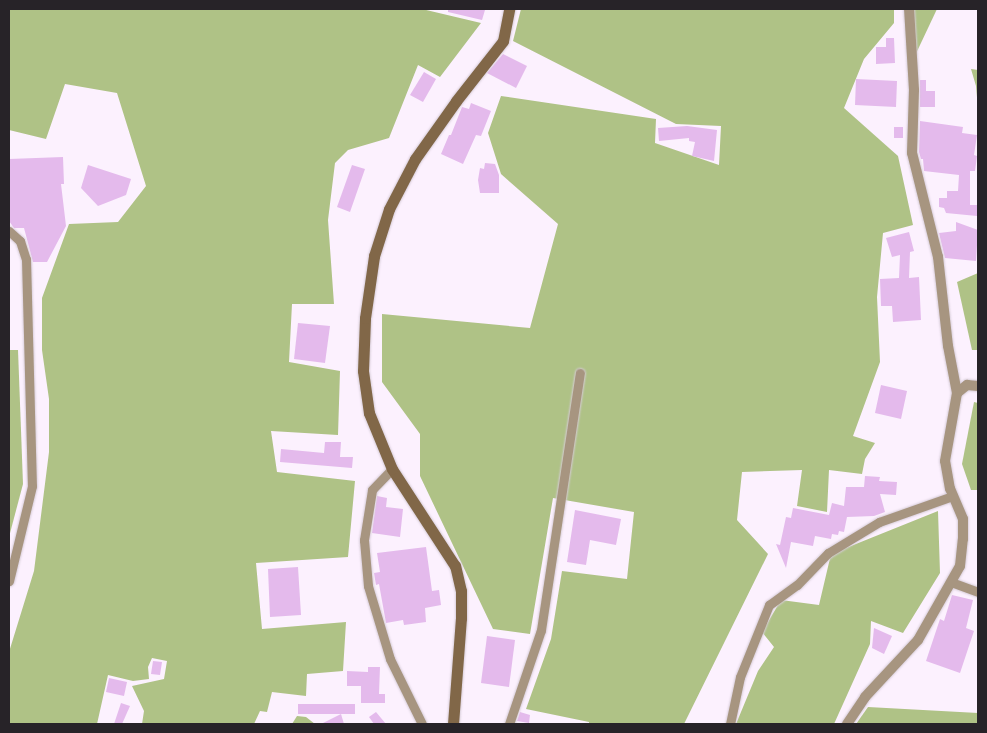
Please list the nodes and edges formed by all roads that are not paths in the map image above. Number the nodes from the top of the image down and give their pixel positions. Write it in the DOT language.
graph roads {
  1 [pos="509,9"];
  2 [pos="910,9"];
  3 [pos="9,231"];
  4 [pos="580,373"];
  5 [pos="978,386"];
  6 [pos="957,393"];
  7 [pos="392,469"];
  8 [pos="953,496"];
  9 [pos="9,581"];
  10 [pos="951,582"];
  11 [pos="978,592"];
  12 [pos="422,724"];
  13 [pos="453,724"];
  14 [pos="508,724"];
  15 [pos="730,724"];
  16 [pos="847,724"];
  1 -- 7 [label="main road"];
  2 -- 6 [label="street"];
  3 -- 9 [label="street"];
  4 -- 14 [label="street"];
  5 -- 6 [label="street"];
  6 -- 8 [label="street"];
  7 -- 12 [label="street"];
  7 -- 13 [label="main road"];
  8 -- 10 [label="street"];
  8 -- 15 [label="street"];
  10 -- 11 [label="street"];
  10 -- 16 [label="street"];
}
